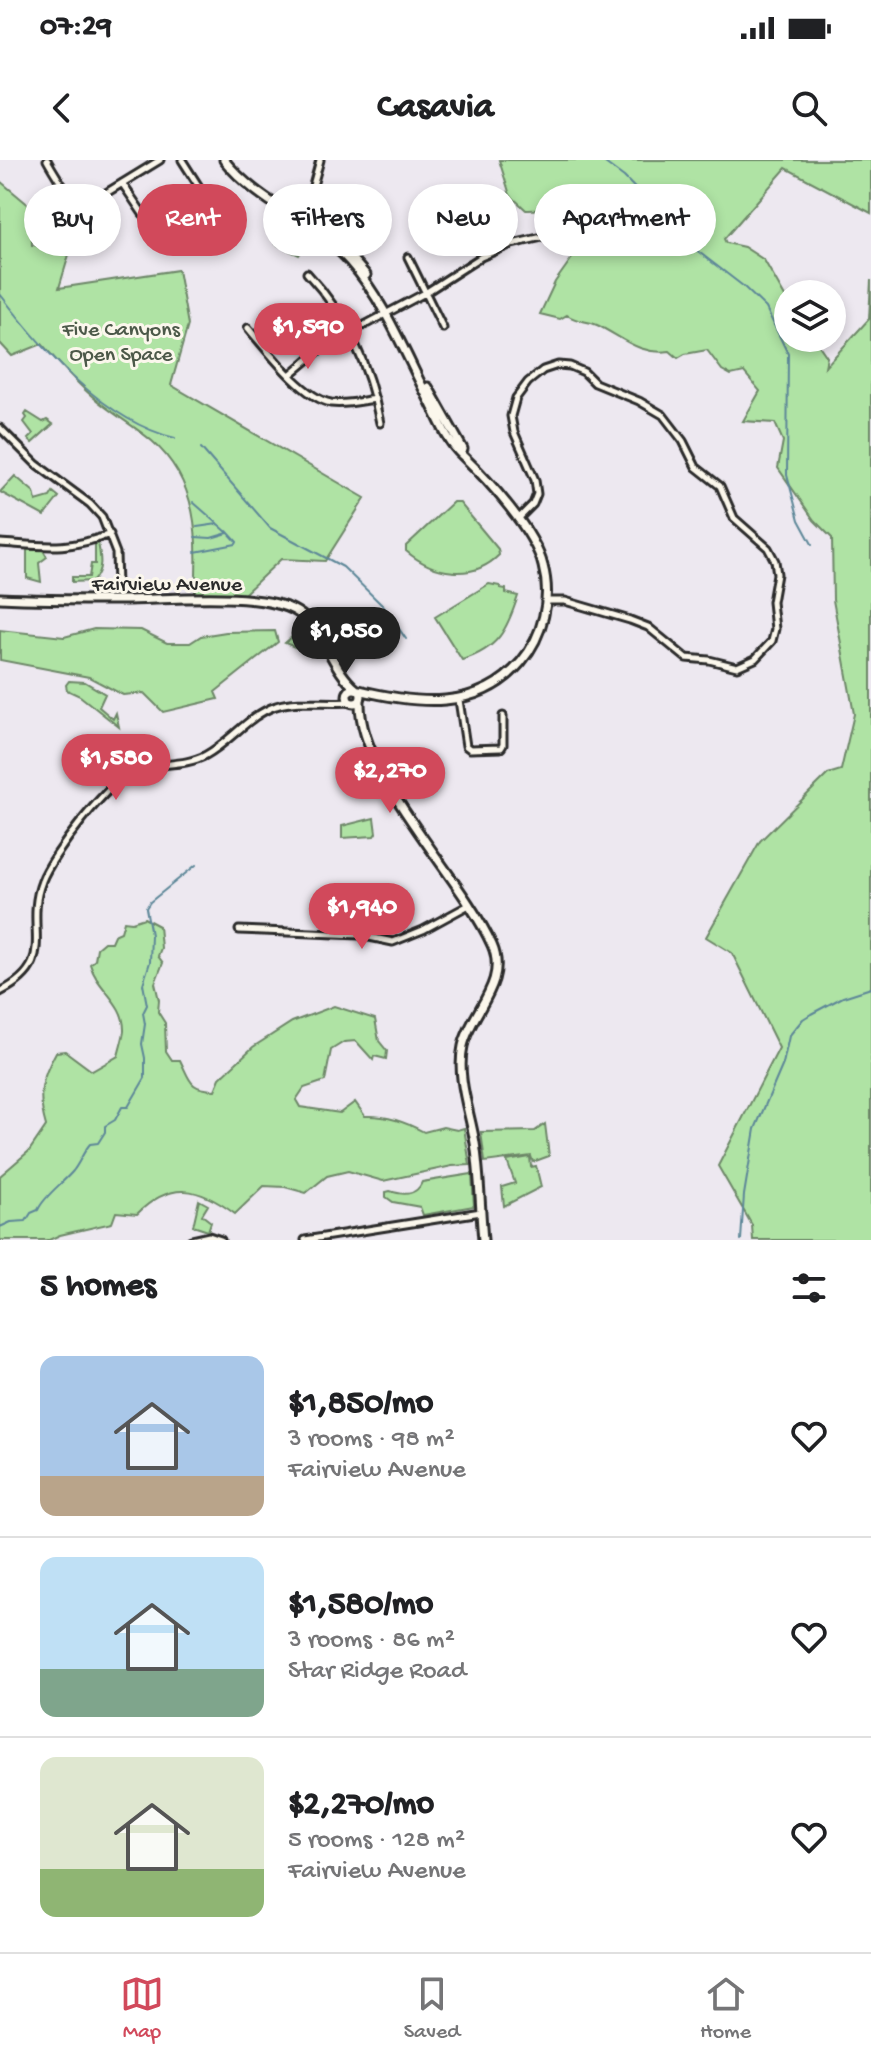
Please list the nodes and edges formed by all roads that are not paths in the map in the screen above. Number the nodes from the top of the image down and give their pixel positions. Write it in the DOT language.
graph roads {
  1 [pos="47,160"];
  2 [pos="160,160"];
  3 [pos="182,160"];
  4 [pos="226,160"];
  5 [pos="320,160"];
  6 [pos="122,183"];
  7 [pos="60,184"];
  8 [pos="197,184"];
  9 [pos="313,184"];
  10 [pos="263,197"];
  11 [pos="137,205"];
  12 [pos="534,239"];
  13 [pos="351,256"];
  14 [pos="408,257"];
  15 [pos="307,273"];
  16 [pos="425,293"];
  17 [pos="387,312"];
  18 [pos="248,328"];
  19 [pos="443,328"];
  20 [pos="350,331"];
  21 [pos="291,374"];
  22 [pos="375,399"];
  23 [pos="380,423"];
  24 [pos="0,428"];
  25 [pos="518,519"];
  26 [pos="110,534"];
  27 [pos="0,543"];
  28 [pos="117,587"];
  29 [pos="0,598"];
  30 [pos="546,601"];
  31 [pos="354,696"];
  32 [pos="459,700"];
  33 [pos="503,716"];
  34 [pos="469,904"];
  35 [pos="239,930"];
  36 [pos="0,992"];
  37 [pos="481,1212"];
  38 [pos="191,1240"];
  39 [pos="221,1240"];
  40 [pos="305,1240"];
  41 [pos="483,1240"];
  1 -- 7 [label="street"];
  2 -- 6 [label="street"];
  3 -- 8 [label="street"];
  4 -- 10 [label="main road"];
  5 -- 9 [label="street"];
  6 -- 11 [label="street"];
  12 -- 16 [label="street"];
  13 -- 17 [label="main road"];
  14 -- 16 [label="street"];
  15 -- 20 [label="street"];
  16 -- 17 [label="street"];
  16 -- 19 [label="street"];
  17 -- 20 [label="street"];
  17 -- 25 [label="main road"];
  18 -- 21 [label="street"];
  20 -- 21 [label="street"];
  20 -- 22 [label="street"];
  21 -- 22 [label="street"];
  22 -- 23 [label="street"];
  24 -- 26 [label="street"];
  25 -- 30 [label="main road"];
  25 -- 30 [label="street"];
  26 -- 27 [label="street"];
  26 -- 28 [label="street"];
  29 -- 31 [label="main road, Fairview Avenue"];
  30 -- 32 [label="main road"];
  31 -- 32 [label="main road"];
  31 -- 34 [label="main road"];
  31 -- 36 [label="street"];
  32 -- 33 [label="street"];
  34 -- 35 [label="street"];
  34 -- 37 [label="main road"];
  37 -- 40 [label="street"];
  37 -- 41 [label="main road"];
  38 -- 39 [label="street"];
}
